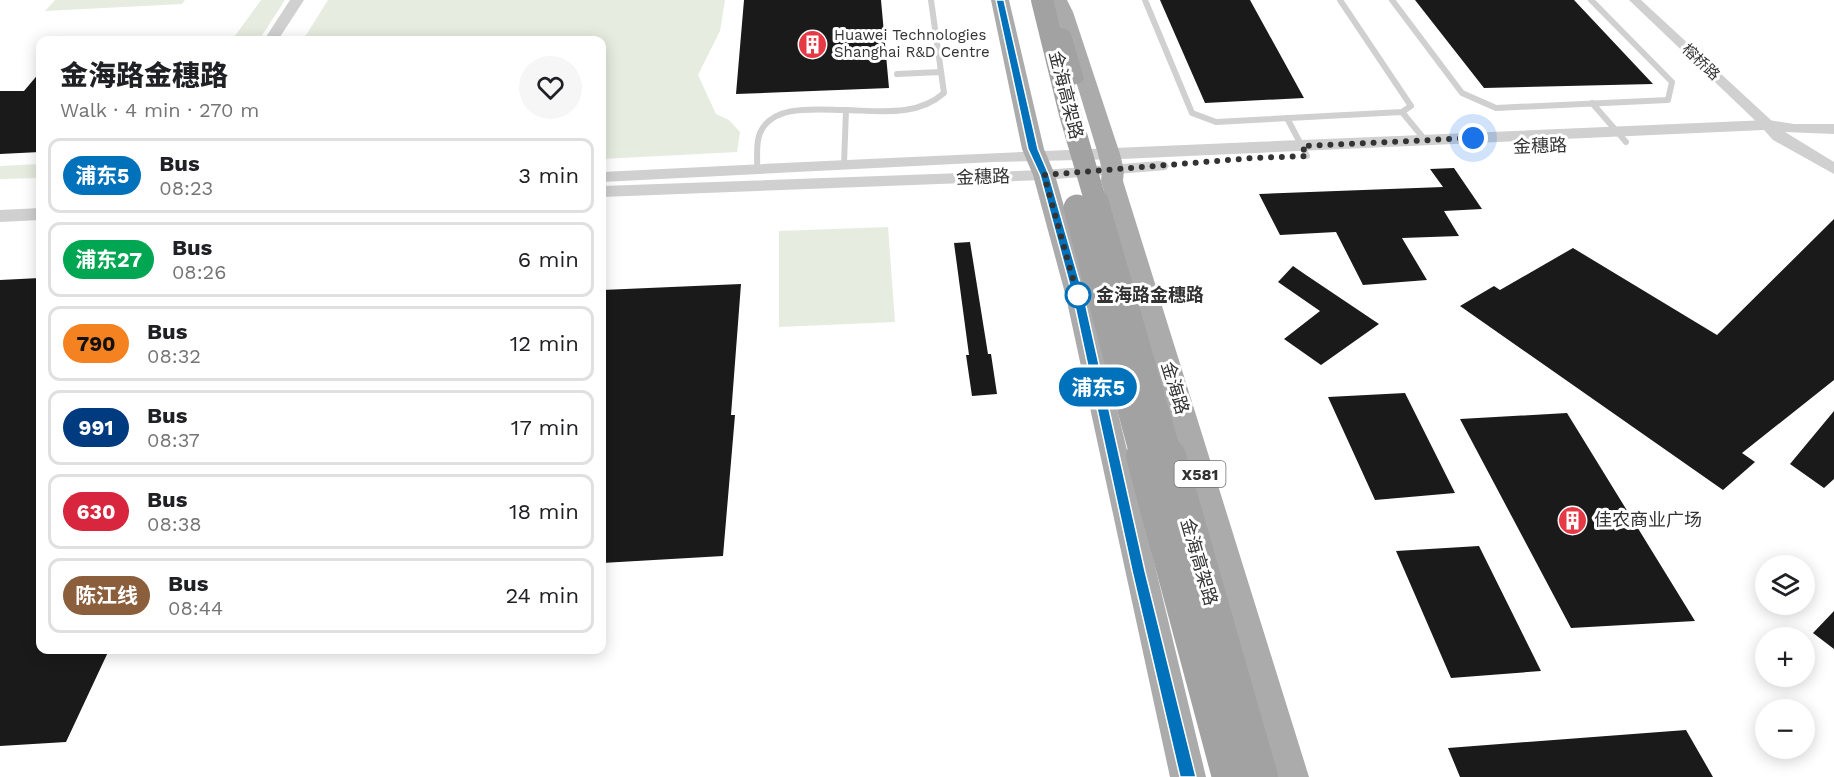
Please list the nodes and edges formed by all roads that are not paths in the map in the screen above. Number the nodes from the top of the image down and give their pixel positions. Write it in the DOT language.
graph roads {
  1 [pos="297,0"];
  2 [pos="309,0"];
  3 [pos="931,0"];
  4 [pos="1000,0"];
  5 [pos="1022,0"];
  6 [pos="1042,0"];
  7 [pos="1052,0"];
  8 [pos="1058,0"];
  9 [pos="1145,0"];
  10 [pos="1340,0"];
  11 [pos="1392,0"];
  12 [pos="1591,0"];
  13 [pos="1635,0"];
  14 [pos="274,36"];
  15 [pos="286,36"];
  16 [pos="941,72"];
  17 [pos="897,74"];
  18 [pos="1592,103"];
  19 [pos="846,111"];
  20 [pos="1402,112"];
  21 [pos="1287,118"];
  22 [pos="1834,129"];
  23 [pos="1780,130"];
  24 [pos="1621,137"];
  25 [pos="1425,140"];
  26 [pos="1304,151"];
  27 [pos="1834,154"];
  28 [pos="1111,162"];
  29 [pos="844,164"];
  30 [pos="1040,166"];
  31 [pos="1834,169"];
  32 [pos="757,171"];
  33 [pos="606,177"];
  34 [pos="606,192"];
  35 [pos="36,200"];
  36 [pos="0,201"];
  37 [pos="36,214"];
  38 [pos="0,216"];
  39 [pos="1188,777"];
  40 [pos="1229,777"];
  41 [pos="1261,777"];
  42 [pos="1267,777"];
  43 [pos="1291,777"];
  1 -- 14 [label="street"];
  2 -- 15 [label="street"];
  3 -- 16 [label="lane"];
  4 -- 30 [label="main road"];
  5 -- 40 [label="highway, 金海高架路, bridge"];
  6 -- 41 [label="highway, 金海高架路, bridge"];
  7 -- 42 [label="highway"];
  8 -- 28 [label="main road, 金海路 / X581"];
  9 -- 21 [label="lane"];
  10 -- 20 [label="lane"];
  11 -- 18 [label="lane"];
  12 -- 18 [label="lane"];
  13 -- 23 [label="street, 榕桥路"];
  16 -- 17 [label="lane"];
  16 -- 19 [label="lane"];
  18 -- 24 [label="lane"];
  19 -- 29 [label="lane"];
  19 -- 32 [label="lane"];
  20 -- 21 [label="lane"];
  20 -- 25 [label="lane"];
  21 -- 26 [label="lane"];
  22 -- 23 [label="street, 金穗路"];
  23 -- 24 [label="street, 金穗路"];
  23 -- 27 [label="street"];
  23 -- 31 [label="street"];
  24 -- 25 [label="street, 金穗路"];
  24 -- 26 [label="street, 金穗路"];
  25 -- 26 [label="street, 金穗路"];
  26 -- 28 [label="street, 金穗路"];
  28 -- 30 [label="street, 金穗路"];
  28 -- 43 [label="main road, 金海路 / X581"];
  29 -- 30 [label="street, 金穗路"];
  29 -- 32 [label="street, 金穗路"];
  30 -- 34 [label="street, 金穗路"];
  30 -- 39 [label="main road"];
  32 -- 33 [label="street, 金穗路"];
  35 -- 36 [label="street"];
  37 -- 38 [label="street"];
}
